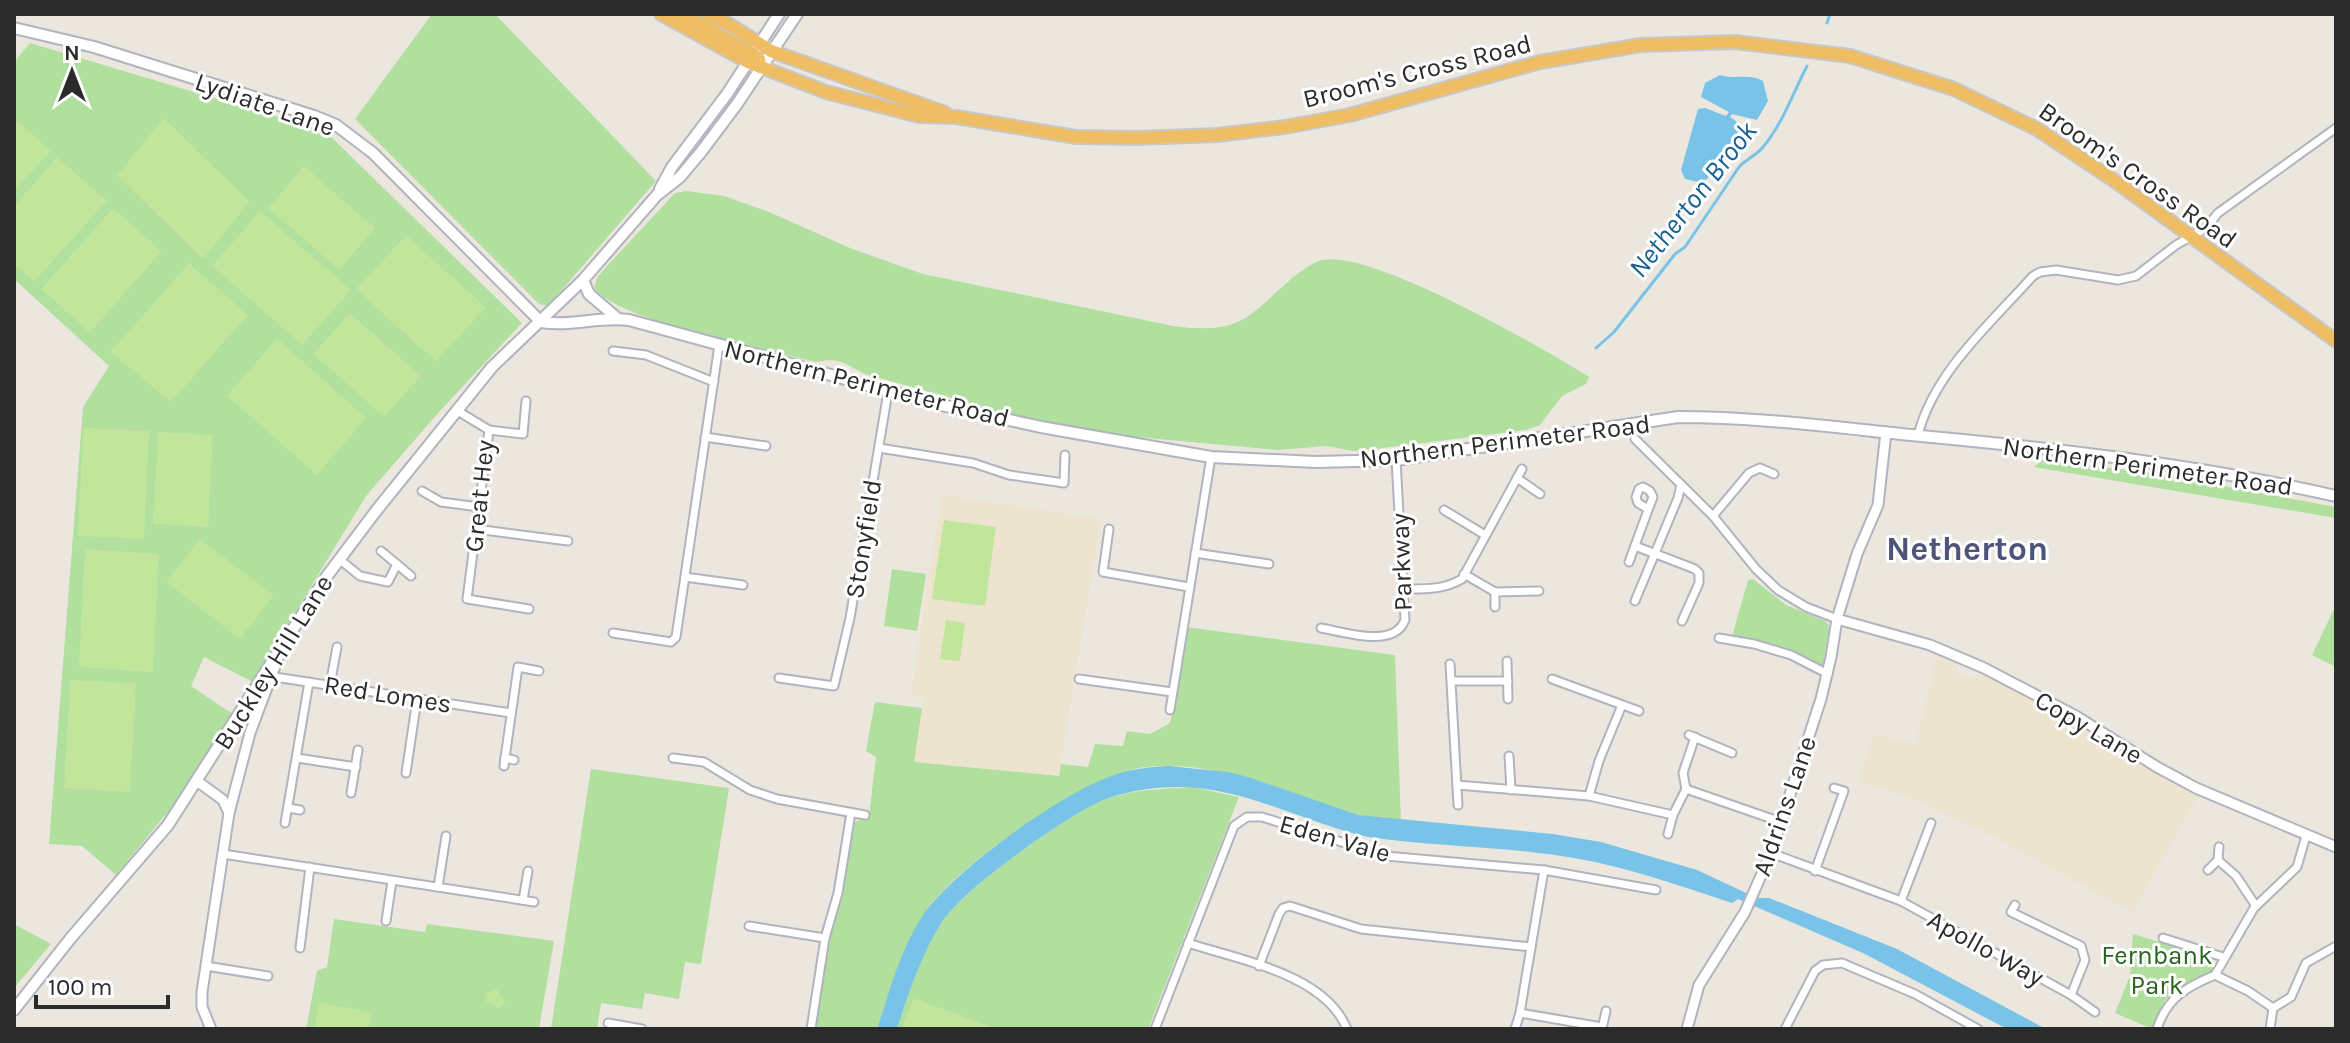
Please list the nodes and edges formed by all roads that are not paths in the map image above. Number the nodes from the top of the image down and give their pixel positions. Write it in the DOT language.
graph roads {
  1 [pos="661,14"];
  2 [pos="682,14"];
  3 [pos="707,14"];
  4 [pos="779,14"];
  5 [pos="797,14"];
  6 [pos="14,28"];
  7 [pos="757,53"];
  8 [pos="760,67"];
  9 [pos="956,117"];
  10 [pos="2336,128"];
  11 [pos="657,195"];
  12 [pos="2190,238"];
  13 [pos="583,280"];
  14 [pos="617,318"];
  15 [pos="541,322"];
  16 [pos="2336,341"];
  17 [pos="719,345"];
  18 [pos="613,351"];
  19 [pos="714,382"];
  20 [pos="888,392"];
  21 [pos="526,401"];
  22 [pos="456,410"];
  23 [pos="489,430"];
  24 [pos="1886,432"];
  25 [pos="1918,435"];
  26 [pos="705,437"];
  27 [pos="1635,439"];
  28 [pos="766,446"];
  29 [pos="879,448"];
  30 [pos="1065,455"];
  31 [pos="1211,457"];
  32 [pos="1396,460"];
  33 [pos="1522,469"];
  34 [pos="1774,474"];
  35 [pos="1517,478"];
  36 [pos="1681,485"];
  37 [pos="422,491"];
  38 [pos="1540,494"];
  39 [pos="2336,496"];
  40 [pos="479,507"];
  41 [pos="1648,509"];
  42 [pos="1444,510"];
  43 [pos="1713,516"];
  44 [pos="476,529"];
  45 [pos="1109,529"];
  46 [pos="1485,535"];
  47 [pos="568,541"];
  48 [pos="1635,546"];
  49 [pos="381,551"];
  50 [pos="1195,553"];
  51 [pos="1655,554"];
  52 [pos="339,559"];
  53 [pos="1629,562"];
  54 [pos="397,564"];
  55 [pos="1269,564"];
  56 [pos="1464,574"];
  57 [pos="411,576"];
  58 [pos="685,577"];
  59 [pos="743,585"];
  60 [pos="1189,587"];
  61 [pos="1404,589"];
  62 [pos="1539,591"];
  63 [pos="1495,592"];
  64 [pos="1635,601"];
  65 [pos="1495,607"];
  66 [pos="529,609"];
  67 [pos="1837,619"];
  68 [pos="1682,621"];
  69 [pos="1321,628"];
  70 [pos="613,633"];
  71 [pos="1719,638"];
  72 [pos="337,647"];
  73 [pos="1507,661"];
  74 [pos="1450,664"];
  75 [pos="539,671"];
  76 [pos="1828,674"];
  77 [pos="269,676"];
  78 [pos="779,678"];
  79 [pos="1079,679"];
  80 [pos="1552,679"];
  81 [pos="1452,681"];
  82 [pos="1508,681"];
  83 [pos="309,682"];
  84 [pos="330,685"];
  85 [pos="1172,692"];
  86 [pos="417,699"];
  87 [pos="1508,699"];
  88 [pos="1622,705"];
  89 [pos="1170,710"];
  90 [pos="1639,711"];
  91 [pos="511,713"];
  92 [pos="358,750"];
  93 [pos="1732,753"];
  94 [pos="1509,756"];
  95 [pos="297,758"];
  96 [pos="673,758"];
  97 [pos="514,760"];
  98 [pos="356,767"];
  99 [pos="406,773"];
  100 [pos="197,781"];
  101 [pos="1457,785"];
  102 [pos="1834,788"];
  103 [pos="1686,789"];
  104 [pos="1511,790"];
  105 [pos="351,793"];
  106 [pos="1589,796"];
  107 [pos="1458,805"];
  108 [pos="288,808"];
  109 [pos="300,810"];
  110 [pos="229,813"];
  111 [pos="851,813"];
  112 [pos="865,815"];
  113 [pos="1673,815"];
  114 [pos="1781,822"];
  115 [pos="285,823"];
  116 [pos="1931,823"];
  117 [pos="1668,834"];
  118 [pos="446,836"];
  119 [pos="2306,836"];
  120 [pos="2219,847"];
  121 [pos="2336,847"];
  122 [pos="1771,853"];
  123 [pos="223,854"];
  124 [pos="2218,860"];
  125 [pos="310,867"];
  126 [pos="1544,870"];
  127 [pos="2208,870"];
  128 [pos="528,871"];
  129 [pos="1815,871"];
  130 [pos="392,881"];
  131 [pos="438,887"];
  132 [pos="1656,890"];
  133 [pos="523,900"];
  134 [pos="1901,901"];
  135 [pos="534,902"];
  136 [pos="2015,905"];
  137 [pos="2256,906"];
  138 [pos="386,921"];
  139 [pos="749,926"];
  140 [pos="825,938"];
  141 [pos="2163,938"];
  142 [pos="1188,943"];
  143 [pos="2336,946"];
  144 [pos="1531,947"];
  145 [pos="300,948"];
  146 [pos="2223,957"];
  147 [pos="206,966"];
  148 [pos="1259,966"];
  149 [pos="2215,975"];
  150 [pos="268,976"];
  151 [pos="2071,995"];
  152 [pos="2273,1008"];
  153 [pos="14,1010"];
  154 [pos="1606,1011"];
  155 [pos="2095,1012"];
  156 [pos="1520,1013"];
  157 [pos="608,1023"];
  158 [pos="1602,1028"];
  159 [pos="211,1029"];
  160 [pos="642,1029"];
  161 [pos="811,1029"];
  162 [pos="1155,1029"];
  163 [pos="1347,1029"];
  164 [pos="1515,1029"];
  165 [pos="1687,1029"];
  166 [pos="1785,1029"];
  167 [pos="1978,1029"];
  168 [pos="2157,1029"];
  169 [pos="2270,1029"];
  1 -- 7 [label="highway, Broom's Cross Road"];
  2 -- 7 [label="highway"];
  3 -- 7 [label="highway, Broom's Cross Road"];
  4 -- 7 [label="main road"];
  5 -- 7 [label="main road"];
  6 -- 15 [label="main road, Lydiate Lane"];
  7 -- 8 [label="highway, Broom's Cross Road"];
  7 -- 8 [label="main road"];
  7 -- 9 [label="highway, Broom's Cross Road"];
  7 -- 11 [label="main road"];
  8 -- 9 [label="highway, Broom's Cross Road"];
  8 -- 11 [label="main road"];
  9 -- 12 [label="highway, Broom's Cross Road"];
  10 -- 12 [label="street"];
  11 -- 13 [label="main road, Buckley Hill Lane"];
  12 -- 16 [label="highway, Broom's Cross Road"];
  12 -- 25 [label="street"];
  13 -- 14 [label="main road"];
  13 -- 15 [label="main road, Buckley Hill Lane"];
  14 -- 15 [label="main road, Northern Perimeter Road"];
  14 -- 17 [label="main road, Northern Perimeter Road"];
  15 -- 22 [label="main road, Buckley Hill Lane"];
  17 -- 19 [label="street"];
  17 -- 20 [label="main road, Northern Perimeter Road"];
  18 -- 19 [label="street"];
  19 -- 26 [label="street"];
  20 -- 29 [label="street, Stonyfield"];
  20 -- 31 [label="main road, Northern Perimeter Road"];
  21 -- 23 [label="street"];
  22 -- 23 [label="street, Great Hey"];
  22 -- 52 [label="main road, Buckley Hill Lane"];
  23 -- 40 [label="street, Great Hey"];
  24 -- 25 [label="main road, Northern Perimeter Road"];
  24 -- 32 [label="main road, Northern Perimeter Road"];
  24 -- 67 [label="street, Aldrins Lane"];
  25 -- 39 [label="main road, Northern Perimeter Road"];
  26 -- 28 [label="street"];
  26 -- 58 [label="street"];
  27 -- 36 [label="street"];
  29 -- 30 [label="street"];
  29 -- 78 [label="street, Stonyfield"];
  31 -- 32 [label="main road, Northern Perimeter Road"];
  31 -- 50 [label="street"];
  32 -- 61 [label="street, Parkway"];
  33 -- 35 [label="street"];
  34 -- 43 [label="street"];
  35 -- 38 [label="street"];
  35 -- 46 [label="street"];
  36 -- 43 [label="street"];
  36 -- 51 [label="street"];
  37 -- 40 [label="street"];
  40 -- 44 [label="street, Great Hey"];
  41 -- 48 [label="street"];
  42 -- 46 [label="street"];
  43 -- 67 [label="street"];
  44 -- 47 [label="street"];
  44 -- 66 [label="street, Great Hey"];
  45 -- 60 [label="street"];
  46 -- 56 [label="street"];
  48 -- 51 [label="street"];
  48 -- 53 [label="street"];
  49 -- 54 [label="street"];
  50 -- 55 [label="street"];
  50 -- 60 [label="street"];
  51 -- 64 [label="street"];
  51 -- 68 [label="street"];
  52 -- 54 [label="street"];
  52 -- 77 [label="main road, Buckley Hill Lane"];
  54 -- 57 [label="street"];
  56 -- 61 [label="street"];
  56 -- 63 [label="street"];
  58 -- 59 [label="street"];
  58 -- 70 [label="street"];
  60 -- 85 [label="street"];
  61 -- 69 [label="street, Parkway"];
  62 -- 63 [label="street"];
  63 -- 65 [label="street"];
  67 -- 76 [label="street, Aldrins Lane"];
  67 -- 119 [label="street, Copy Lane"];
  71 -- 76 [label="street"];
  72 -- 84 [label="street"];
  73 -- 82 [label="street"];
  74 -- 81 [label="street"];
  75 -- 91 [label="street"];
  76 -- 114 [label="street, Aldrins Lane"];
  77 -- 83 [label="street, Red Lomes"];
  77 -- 100 [label="main road, Buckley Hill Lane"];
  77 -- 110 [label="street"];
  79 -- 85 [label="street"];
  80 -- 88 [label="street"];
  81 -- 82 [label="street"];
  81 -- 101 [label="street"];
  82 -- 87 [label="street"];
  83 -- 84 [label="street, Red Lomes"];
  83 -- 95 [label="street"];
  84 -- 86 [label="street, Red Lomes"];
  85 -- 89 [label="street"];
  86 -- 91 [label="street, Red Lomes"];
  86 -- 99 [label="street"];
  88 -- 90 [label="street"];
  88 -- 106 [label="street"];
  91 -- 97 [label="street"];
  92 -- 98 [label="street"];
  93 -- 103 [label="street"];
  94 -- 104 [label="street"];
  95 -- 98 [label="street"];
  95 -- 108 [label="street"];
  96 -- 111 [label="street"];
  98 -- 105 [label="street"];
  100 -- 110 [label="street"];
  100 -- 153 [label="main road, Buckley Hill Lane"];
  101 -- 104 [label="street"];
  101 -- 107 [label="street"];
  102 -- 129 [label="street"];
  103 -- 113 [label="street"];
  103 -- 114 [label="street"];
  104 -- 106 [label="street"];
  106 -- 113 [label="street"];
  108 -- 109 [label="street"];
  108 -- 115 [label="street"];
  110 -- 123 [label="street"];
  111 -- 112 [label="street"];
  111 -- 140 [label="street"];
  113 -- 117 [label="street"];
  114 -- 122 [label="street, Aldrins Lane"];
  116 -- 134 [label="street, Apollo Way"];
  118 -- 131 [label="street"];
  119 -- 121 [label="street, Copy Lane"];
  119 -- 137 [label="street"];
  120 -- 124 [label="street"];
  122 -- 129 [label="street, Apollo Way"];
  122 -- 165 [label="street, Aldrins Lane"];
  123 -- 125 [label="street"];
  123 -- 147 [label="street"];
  124 -- 127 [label="street"];
  124 -- 137 [label="street"];
  125 -- 130 [label="street"];
  125 -- 145 [label="street"];
  126 -- 132 [label="street, Eden Vale"];
  126 -- 142 [label="street, Eden Vale"];
  126 -- 144 [label="street"];
  128 -- 133 [label="street"];
  129 -- 134 [label="street, Apollo Way"];
  130 -- 131 [label="street"];
  130 -- 138 [label="street"];
  131 -- 133 [label="street"];
  133 -- 135 [label="street"];
  134 -- 151 [label="street, Apollo Way"];
  136 -- 151 [label="street, Apollo Way"];
  137 -- 146 [label="street"];
  139 -- 140 [label="street"];
  140 -- 161 [label="street"];
  141 -- 146 [label="street"];
  142 -- 148 [label="street"];
  142 -- 162 [label="street, Eden Vale"];
  143 -- 152 [label="street"];
  144 -- 148 [label="street"];
  144 -- 156 [label="street"];
  146 -- 149 [label="street"];
  147 -- 150 [label="street"];
  147 -- 159 [label="street"];
  148 -- 163 [label="street"];
  149 -- 152 [label="street"];
  149 -- 168 [label="street"];
  151 -- 155 [label="street, Apollo Way"];
  152 -- 169 [label="street"];
  154 -- 158 [label="street"];
  156 -- 158 [label="street"];
  156 -- 164 [label="street"];
  157 -- 160 [label="street"];
  166 -- 167 [label="street"];
}
